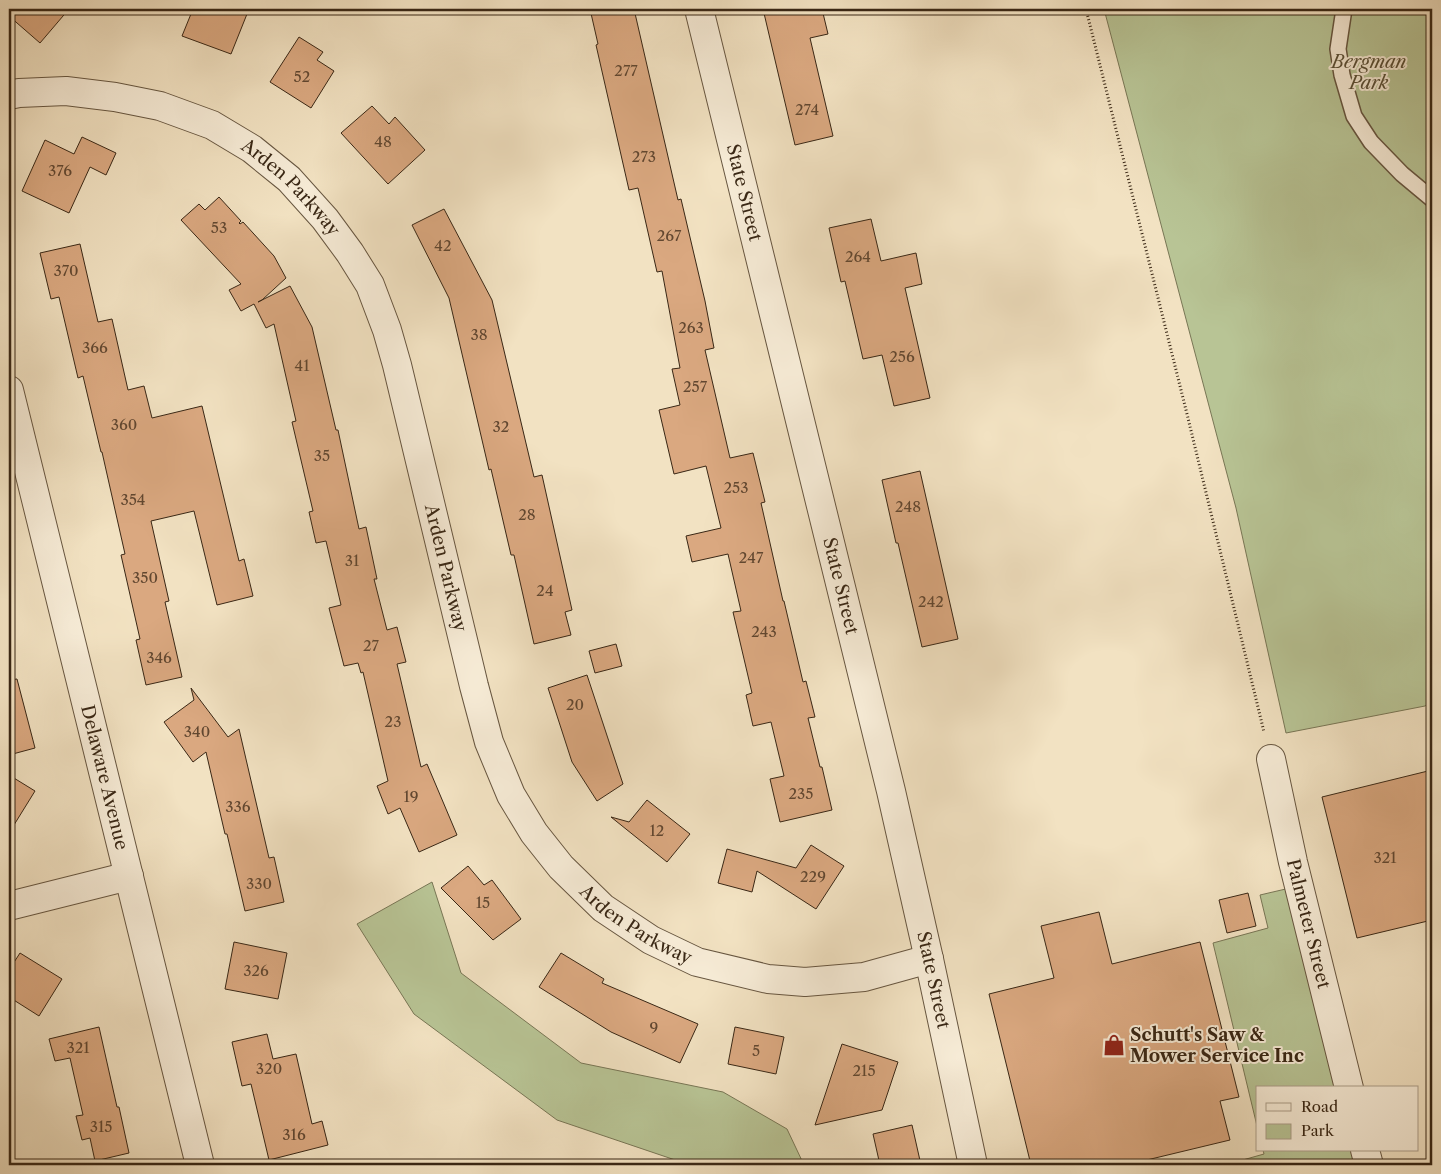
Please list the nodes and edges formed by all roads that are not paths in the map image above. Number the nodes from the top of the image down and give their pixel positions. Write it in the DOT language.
graph roads {
  1 [pos="699,9"];
  2 [pos="1344,9"];
  3 [pos="9,95"];
  4 [pos="1432,199"];
  5 [pos="9,390"];
  6 [pos="1271,759"];
  7 [pos="129,876"];
  8 [pos="9,906"];
  9 [pos="930,959"];
  10 [pos="1350,1086"];
  11 [pos="1366,1152"];
  12 [pos="200,1165"];
  13 [pos="973,1165"];
  14 [pos="1369,1165"];
  1 -- 9 [label="street, State Street"];
  2 -- 4 [label="lane"];
  3 -- 9 [label="street, Arden Parkway"];
  5 -- 7 [label="street, Delaware Avenue"];
  6 -- 10 [label="street, Palmeter Street"];
  7 -- 8 [label="street"];
  7 -- 12 [label="street, Delaware Avenue"];
  9 -- 13 [label="street, State Street"];
  11 -- 14 [label="street"];
}
